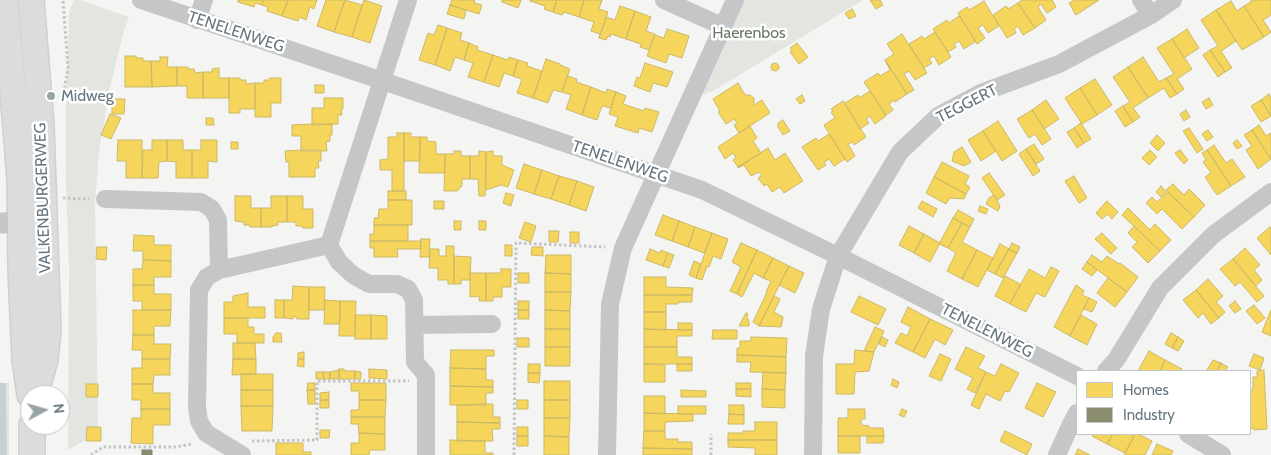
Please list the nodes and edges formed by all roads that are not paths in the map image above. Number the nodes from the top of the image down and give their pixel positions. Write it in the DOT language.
graph roads {
  1 [pos="5,0"];
  2 [pos="31,0"];
  3 [pos="141,0"];
  4 [pos="204,0"];
  5 [pos="408,0"];
  6 [pos="664,0"];
  7 [pos="735,0"];
  8 [pos="1173,0"];
  9 [pos="1146,7"];
  10 [pos="197,20"];
  11 [pos="724,27"];
  12 [pos="383,81"];
  13 [pos="656,175"];
  14 [pos="1271,192"];
  15 [pos="105,199"];
  16 [pos="22,222"];
  17 [pos="329,245"];
  18 [pos="838,256"];
  19 [pos="219,270"];
  20 [pos="492,324"];
  21 [pos="414,325"];
  22 [pos="1107,370"];
  23 [pos="1076,375"];
  24 [pos="29,385"];
  25 [pos="38,385"];
  26 [pos="1076,415"];
  27 [pos="32,435"];
  28 [pos="1190,435"];
  29 [pos="32,455"];
  30 [pos="242,455"];
  31 [pos="426,455"];
  32 [pos="607,455"];
  33 [pos="813,455"];
  34 [pos="1057,455"];
  35 [pos="1222,455"];
  1 -- 16 [label="main road, VALKENBURGERWEG"];
  2 -- 16 [label="main road, VALKENBURGERWEG"];
  3 -- 10 [label="street, TENELENWEG"];
  4 -- 10 [label="street"];
  5 -- 12 [label="street"];
  6 -- 11 [label="street"];
  7 -- 11 [label="street"];
  8 -- 9 [label="street, TEGGERT"];
  9 -- 18 [label="street, TEGGERT"];
  10 -- 12 [label="street, TENELENWEG"];
  11 -- 13 [label="street"];
  12 -- 13 [label="street, TENELENWEG"];
  12 -- 17 [label="street"];
  13 -- 18 [label="street, TENELENWEG"];
  13 -- 32 [label="street"];
  14 -- 22 [label="street"];
  15 -- 19 [label="street"];
  16 -- 24 [label="main road, VALKENBURGERWEG"];
  16 -- 25 [label="main road, VALKENBURGERWEG"];
  17 -- 19 [label="street"];
  17 -- 21 [label="street"];
  18 -- 23 [label="street, TENELENWEG"];
  18 -- 33 [label="street, TEGGERT"];
  19 -- 30 [label="street"];
  20 -- 21 [label="street"];
  21 -- 31 [label="street"];
  26 -- 34 [label="street"];
  27 -- 29 [label="main road"];
  28 -- 35 [label="street"];
}
